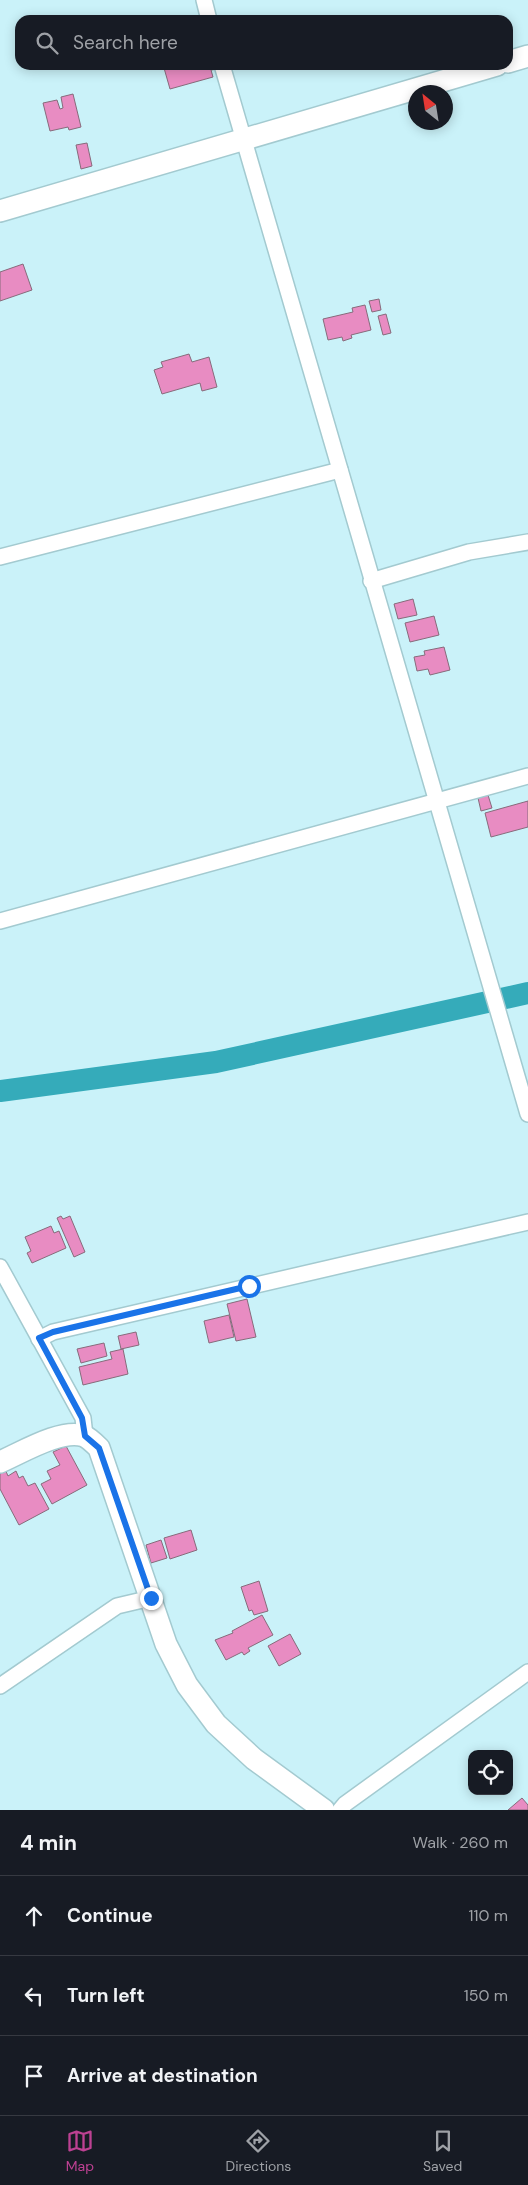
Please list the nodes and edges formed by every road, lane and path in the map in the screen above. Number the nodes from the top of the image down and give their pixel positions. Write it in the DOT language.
graph roads {
  1 [pos="204,0"];
  2 [pos="208,15"];
  3 [pos="528,56"];
  4 [pos="513,60"];
  5 [pos="223,70"];
  6 [pos="480,70"];
  7 [pos="243,140"];
  8 [pos="0,211"];
  9 [pos="340,470"];
  10 [pos="528,542"];
  11 [pos="0,557"];
  12 [pos="371,581"];
  13 [pos="528,776"];
  14 [pos="436,801"];
  15 [pos="0,921"];
  16 [pos="528,1114"];
  17 [pos="528,1222"];
  18 [pos="0,1267"];
  19 [pos="39,1338"];
  20 [pos="85,1436"];
  21 [pos="0,1462"];
  22 [pos="151,1598"];
  23 [pos="528,1672"];
  24 [pos="0,1686"];
  25 [pos="324,1810"];
  26 [pos="340,1810"];
  1 -- 2 [label="street"];
  3 -- 4 [label="street"];
  5 -- 7 [label="street"];
  6 -- 7 [label="street"];
  7 -- 8 [label="street"];
  7 -- 9 [label="street"];
  9 -- 11 [label="street"];
  9 -- 12 [label="street"];
  10 -- 12 [label="street"];
  12 -- 14 [label="street"];
  13 -- 14 [label="street"];
  14 -- 15 [label="street"];
  14 -- 16 [label="street"];
  17 -- 19 [label="street"];
  18 -- 19 [label="street"];
  19 -- 20 [label="street"];
  20 -- 21 [label="street"];
  20 -- 22 [label="street"];
  22 -- 24 [label="street"];
  22 -- 25 [label="street"];
  23 -- 26 [label="street"];
}
